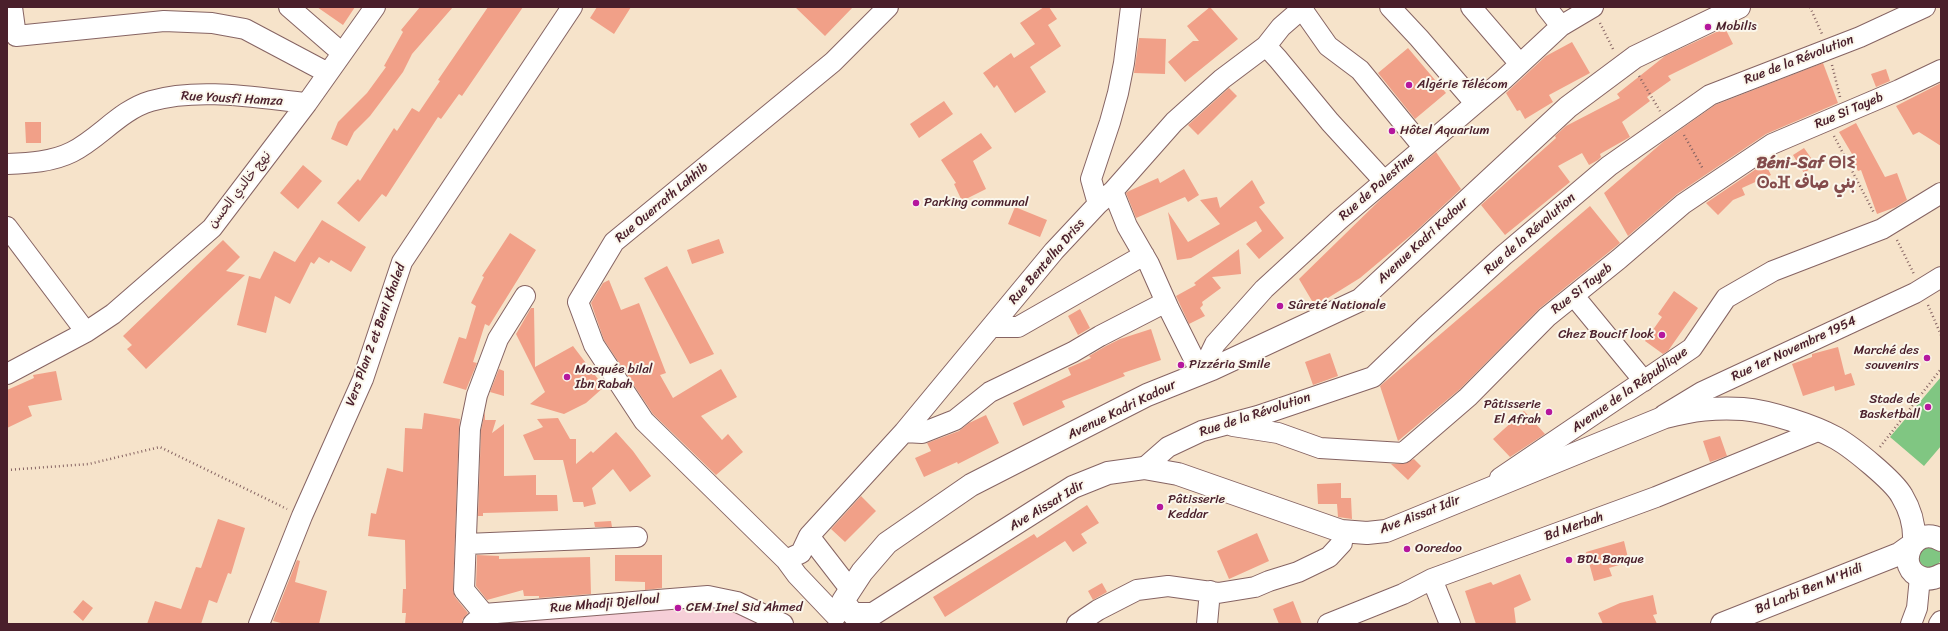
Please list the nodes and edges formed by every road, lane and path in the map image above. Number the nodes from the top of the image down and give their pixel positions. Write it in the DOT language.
graph roads {
  1 [pos="12,7"];
  2 [pos="289,7"];
  3 [pos="375,7"];
  4 [pos="572,7"];
  5 [pos="888,7"];
  6 [pos="1131,7"];
  7 [pos="1390,7"];
  8 [pos="1471,7"];
  9 [pos="1546,7"];
  10 [pos="1593,7"];
  11 [pos="1738,7"];
  12 [pos="1810,7"];
  13 [pos="1925,7"];
  14 [pos="1303,8"];
  15 [pos="164,14"];
  16 [pos="1561,26"];
  17 [pos="1266,46"];
  18 [pos="1828,48"];
  19 [pos="342,53"];
  20 [pos="1626,62"];
  21 [pos="1520,64"];
  22 [pos="1941,70"];
  23 [pos="328,73"];
  24 [pos="307,103"];
  25 [pos="1475,104"];
  26 [pos="1845,113"];
  27 [pos="1672,122"];
  28 [pos="1423,147"];
  29 [pos="7,164"];
  30 [pos="1384,181"];
  31 [pos="1712,185"];
  32 [pos="1113,191"];
  33 [pos="1941,193"];
  34 [pos="1098,204"];
  35 [pos="1890,224"];
  36 [pos="7,227"];
  37 [pos="1144,255"];
  38 [pos="1941,277"];
  39 [pos="1922,289"];
  40 [pos="525,296"];
  41 [pos="1574,296"];
  42 [pos="1166,302"];
  43 [pos="991,327"];
  44 [pos="86,332"];
  45 [pos="1941,335"];
  46 [pos="1941,368"];
  47 [pos="1201,373"];
  48 [pos="7,374"];
  49 [pos="1644,381"];
  50 [pos="1225,424"];
  51 [pos="1649,424"];
  52 [pos="1820,430"];
  53 [pos="904,432"];
  54 [pos="1869,462"];
  55 [pos="1144,468"];
  56 [pos="7,470"];
  57 [pos="1479,493"];
  58 [pos="1906,505"];
  59 [pos="302,516"];
  60 [pos="1342,531"];
  61 [pos="809,536"];
  62 [pos="637,537"];
  63 [pos="1939,538"];
  64 [pos="1913,543"];
  65 [pos="466,544"];
  66 [pos="786,560"];
  67 [pos="1875,562"];
  68 [pos="1941,575"];
  69 [pos="1919,576"];
  70 [pos="1432,579"];
  71 [pos="1210,591"];
  72 [pos="843,609"];
  73 [pos="479,619"];
  74 [pos="259,624"];
  75 [pos="783,624"];
  76 [pos="1077,624"];
  77 [pos="1207,624"];
  78 [pos="1328,624"];
  79 [pos="1450,624"];
  80 [pos="1722,624"];
  81 [pos="1911,624"];
  1 -- 15 [label="street"];
  2 -- 19 [label="street"];
  3 -- 19 [label="street, نهج خالدي الحسن"];
  4 -- 59 [label="street, Vers Plan 2 et Beni Khaled"];
  5 -- 66 [label="street, Rue Ouerrath Lahhib"];
  6 -- 34 [label="street"];
  7 -- 25 [label="street"];
  8 -- 21 [label="street"];
  9 -- 16 [label="street"];
  10 -- 16 [label="street, Rue de Palestine"];
  10 -- 20 [label="path"];
  11 -- 20 [label="main road, Avenue Kadri Kadour"];
  12 -- 18 [label="path"];
  13 -- 18 [label="street, Rue de la Révolution"];
  14 -- 17 [label="street, Rue Bentelha Driss"];
  14 -- 28 [label="street"];
  15 -- 23 [label="street"];
  16 -- 21 [label="street, Rue de Palestine"];
  17 -- 30 [label="street"];
  17 -- 32 [label="street, Rue Bentelha Driss"];
  18 -- 26 [label="path"];
  18 -- 27 [label="street, Rue de la Révolution"];
  19 -- 23 [label="street, نهج خالدي الحسن"];
  20 -- 27 [label="path"];
  20 -- 47 [label="main road, Avenue Kadri Kadour"];
  21 -- 25 [label="street, Rue de Palestine"];
  22 -- 26 [label="street, Rue Si Tayeb"];
  23 -- 24 [label="street, نهج خالدي الحسن"];
  24 -- 29 [label="street, Rue Yousfi Hamza"];
  24 -- 44 [label="street, نهج خالدي الحسن"];
  25 -- 28 [label="street, Rue de Palestine"];
  26 -- 31 [label="street, Rue Si Tayeb"];
  26 -- 35 [label="path"];
  27 -- 31 [label="path"];
  27 -- 50 [label="street, Rue de la Révolution"];
  28 -- 30 [label="street, Rue de Palestine"];
  30 -- 47 [label="street, Rue de Palestine"];
  31 -- 41 [label="street, Rue Si Tayeb"];
  32 -- 34 [label="street, Rue Bentelha Driss"];
  32 -- 37 [label="street"];
  33 -- 35 [label="street, Avenue de la République"];
  34 -- 43 [label="street, Rue Bentelha Driss"];
  35 -- 39 [label="path"];
  35 -- 49 [label="street, Avenue de la République"];
  36 -- 44 [label="street"];
  37 -- 42 [label="street"];
  37 -- 43 [label="street"];
  38 -- 39 [label="street, Rue 1er Novembre 1954"];
  39 -- 45 [label="path"];
  39 -- 51 [label="street, Rue 1er Novembre 1954"];
  40 -- 65 [label="street"];
  41 -- 49 [label="street"];
  41 -- 50 [label="street, Rue Si Tayeb"];
  42 -- 47 [label="street"];
  42 -- 53 [label="street"];
  43 -- 53 [label="street, Rue Bentelha Driss"];
  44 -- 48 [label="street, نهج خالدي الحسن"];
  46 -- 54 [label="path"];
  47 -- 72 [label="main road, Avenue Kadri Kadour"];
  49 -- 57 [label="street, Avenue de la République"];
  50 -- 55 [label="street, Rue de la Révolution"];
  51 -- 52 [label="main road, Ave Aissat Idir"];
  51 -- 57 [label="main road, Ave Aissat Idir"];
  52 -- 54 [label="main road, Ave Aissat Idir"];
  52 -- 70 [label="street, Bd Merbah"];
  53 -- 61 [label="street, Rue Bentelha Driss"];
  54 -- 58 [label="main road, Ave Aissat Idir"];
  55 -- 60 [label="main road, Ave Aissat Idir"];
  55 -- 72 [label="main road, Ave Aissat Idir"];
  56 -- 59 [label="path"];
  57 -- 60 [label="main road, Ave Aissat Idir"];
  58 -- 63 [label="main road, Ave Aissat Idir"];
  58 -- 64 [label="main road"];
  59 -- 74 [label="street, Vers Plan 2 et Beni Khaled"];
  60 -- 71 [label="street"];
  61 -- 66 [label="street, Rue Bentelha Driss"];
  61 -- 72 [label="street"];
  62 -- 65 [label="street"];
  63 -- 64 [label="main road, Bd Larbi Ben M'Hidi"];
  64 -- 67 [label="main road, Bd Larbi Ben M'Hidi"];
  64 -- 69 [label="main road"];
  65 -- 73 [label="street"];
  66 -- 72 [label="street"];
  67 -- 69 [label="main road"];
  67 -- 80 [label="main road, Bd Larbi Ben M'Hidi"];
  68 -- 69 [label="main road"];
  69 -- 81 [label="street"];
  70 -- 78 [label="street, Bd Merbah"];
  70 -- 79 [label="street"];
  71 -- 76 [label="street"];
  71 -- 77 [label="street"];
  73 -- 75 [label="street, Rue Mhadji Djelloul"];
}
